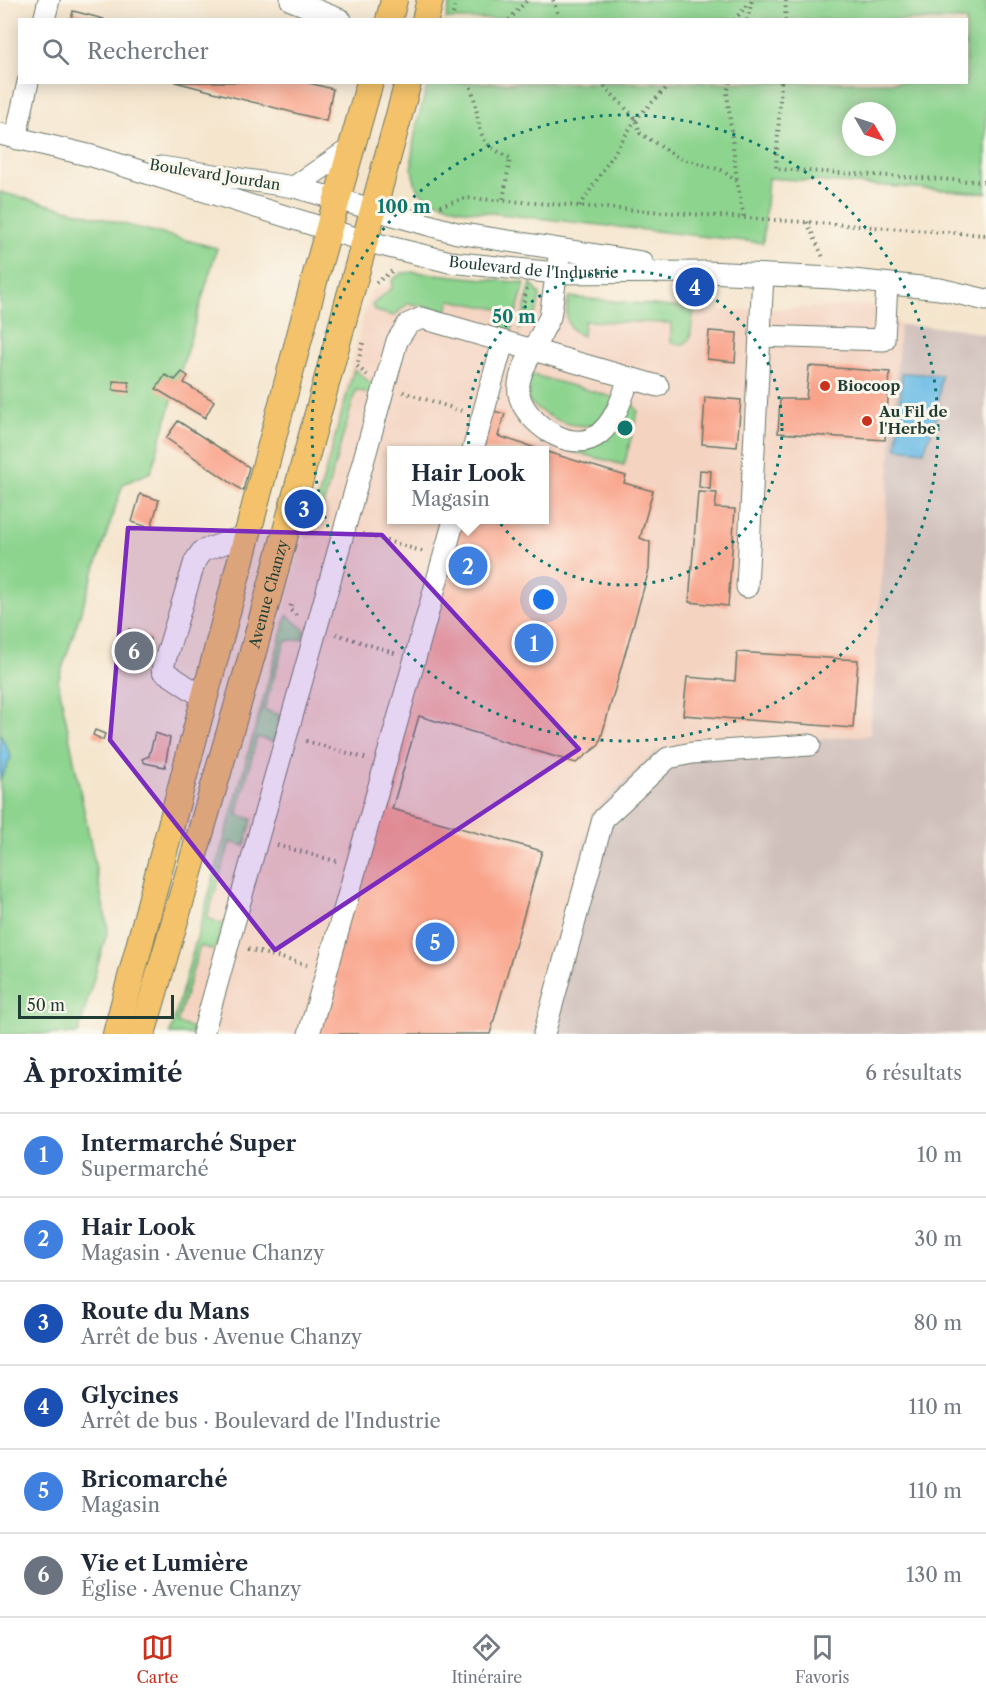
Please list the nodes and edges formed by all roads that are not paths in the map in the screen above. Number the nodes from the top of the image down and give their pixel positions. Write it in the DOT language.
graph roads {
  1 [pos="49,0"];
  2 [pos="291,0"];
  3 [pos="347,0"];
  4 [pos="394,0"];
  5 [pos="430,0"];
  6 [pos="44,18"];
  7 [pos="336,18"];
  8 [pos="342,18"];
  9 [pos="390,18"];
  10 [pos="425,18"];
  11 [pos="28,84"];
  12 [pos="369,84"];
  13 [pos="407,84"];
  14 [pos="9,136"];
  15 [pos="351,148"];
  16 [pos="92,156"];
  17 [pos="294,187"];
  18 [pos="337,199"];
  19 [pos="374,210"];
  20 [pos="328,230"];
  21 [pos="365,241"];
  22 [pos="560,250"];
  23 [pos="706,272"];
  24 [pos="556,273"];
  25 [pos="763,275"];
  26 [pos="887,284"];
  27 [pos="986,300"];
  28 [pos="760,336"];
  29 [pos="503,342"];
  30 [pos="532,350"];
  31 [pos="629,378"];
  32 [pos="658,386"];
  33 [pos="474,446"];
  34 [pos="453,524"];
  35 [pos="248,535"];
  36 [pos="747,587"];
  37 [pos="204,698"];
  38 [pos="810,745"];
  39 [pos="116,1034"];
  40 [pos="142,1034"];
  41 [pos="204,1034"];
  42 [pos="309,1034"];
  43 [pos="544,1034"];
  1 -- 6 [label="street"];
  2 -- 7 [label="street"];
  3 -- 8 [label="street"];
  4 -- 9 [label="main road"];
  5 -- 10 [label="main road"];
  11 -- 14 [label="street"];
  12 -- 15 [label="main road"];
  13 -- 19 [label="main road, Avenue Chanzy"];
  14 -- 16 [label="street, Boulevard Jourdan"];
  15 -- 17 [label="street"];
  15 -- 18 [label="main road"];
  16 -- 17 [label="street, Boulevard Jourdan"];
  16 -- 20 [label="street, Boulevard Jourdan"];
  17 -- 18 [label="street, Boulevard Jourdan"];
  18 -- 19 [label="street, Boulevard Jourdan"];
  18 -- 20 [label="main road"];
  19 -- 21 [label="main road, Avenue Chanzy"];
  19 -- 22 [label="street, Boulevard de l'Industrie"];
  20 -- 21 [label="street, Boulevard Jourdan"];
  20 -- 35 [label="main road"];
  21 -- 24 [label="street, Boulevard de l'Industrie"];
  21 -- 40 [label="main road, Avenue Chanzy"];
  22 -- 23 [label="street, Boulevard de l'Industrie"];
  22 -- 24 [label="street"];
  23 -- 24 [label="street, Boulevard de l'Industrie"];
  23 -- 25 [label="street, Boulevard de l'Industrie"];
  24 -- 30 [label="street"];
  25 -- 26 [label="street, Boulevard de l'Industrie"];
  25 -- 28 [label="street"];
  26 -- 27 [label="street, Boulevard de l'Industrie"];
  26 -- 28 [label="street"];
  28 -- 36 [label="street"];
  29 -- 30 [label="street"];
  29 -- 33 [label="street"];
  29 -- 41 [label="street"];
  30 -- 31 [label="street"];
  30 -- 31 [label="street"];
  31 -- 32 [label="street"];
  34 -- 42 [label="street"];
  35 -- 37 [label="main road"];
  35 -- 37 [label="street"];
  37 -- 39 [label="main road"];
  38 -- 43 [label="street"];
}
